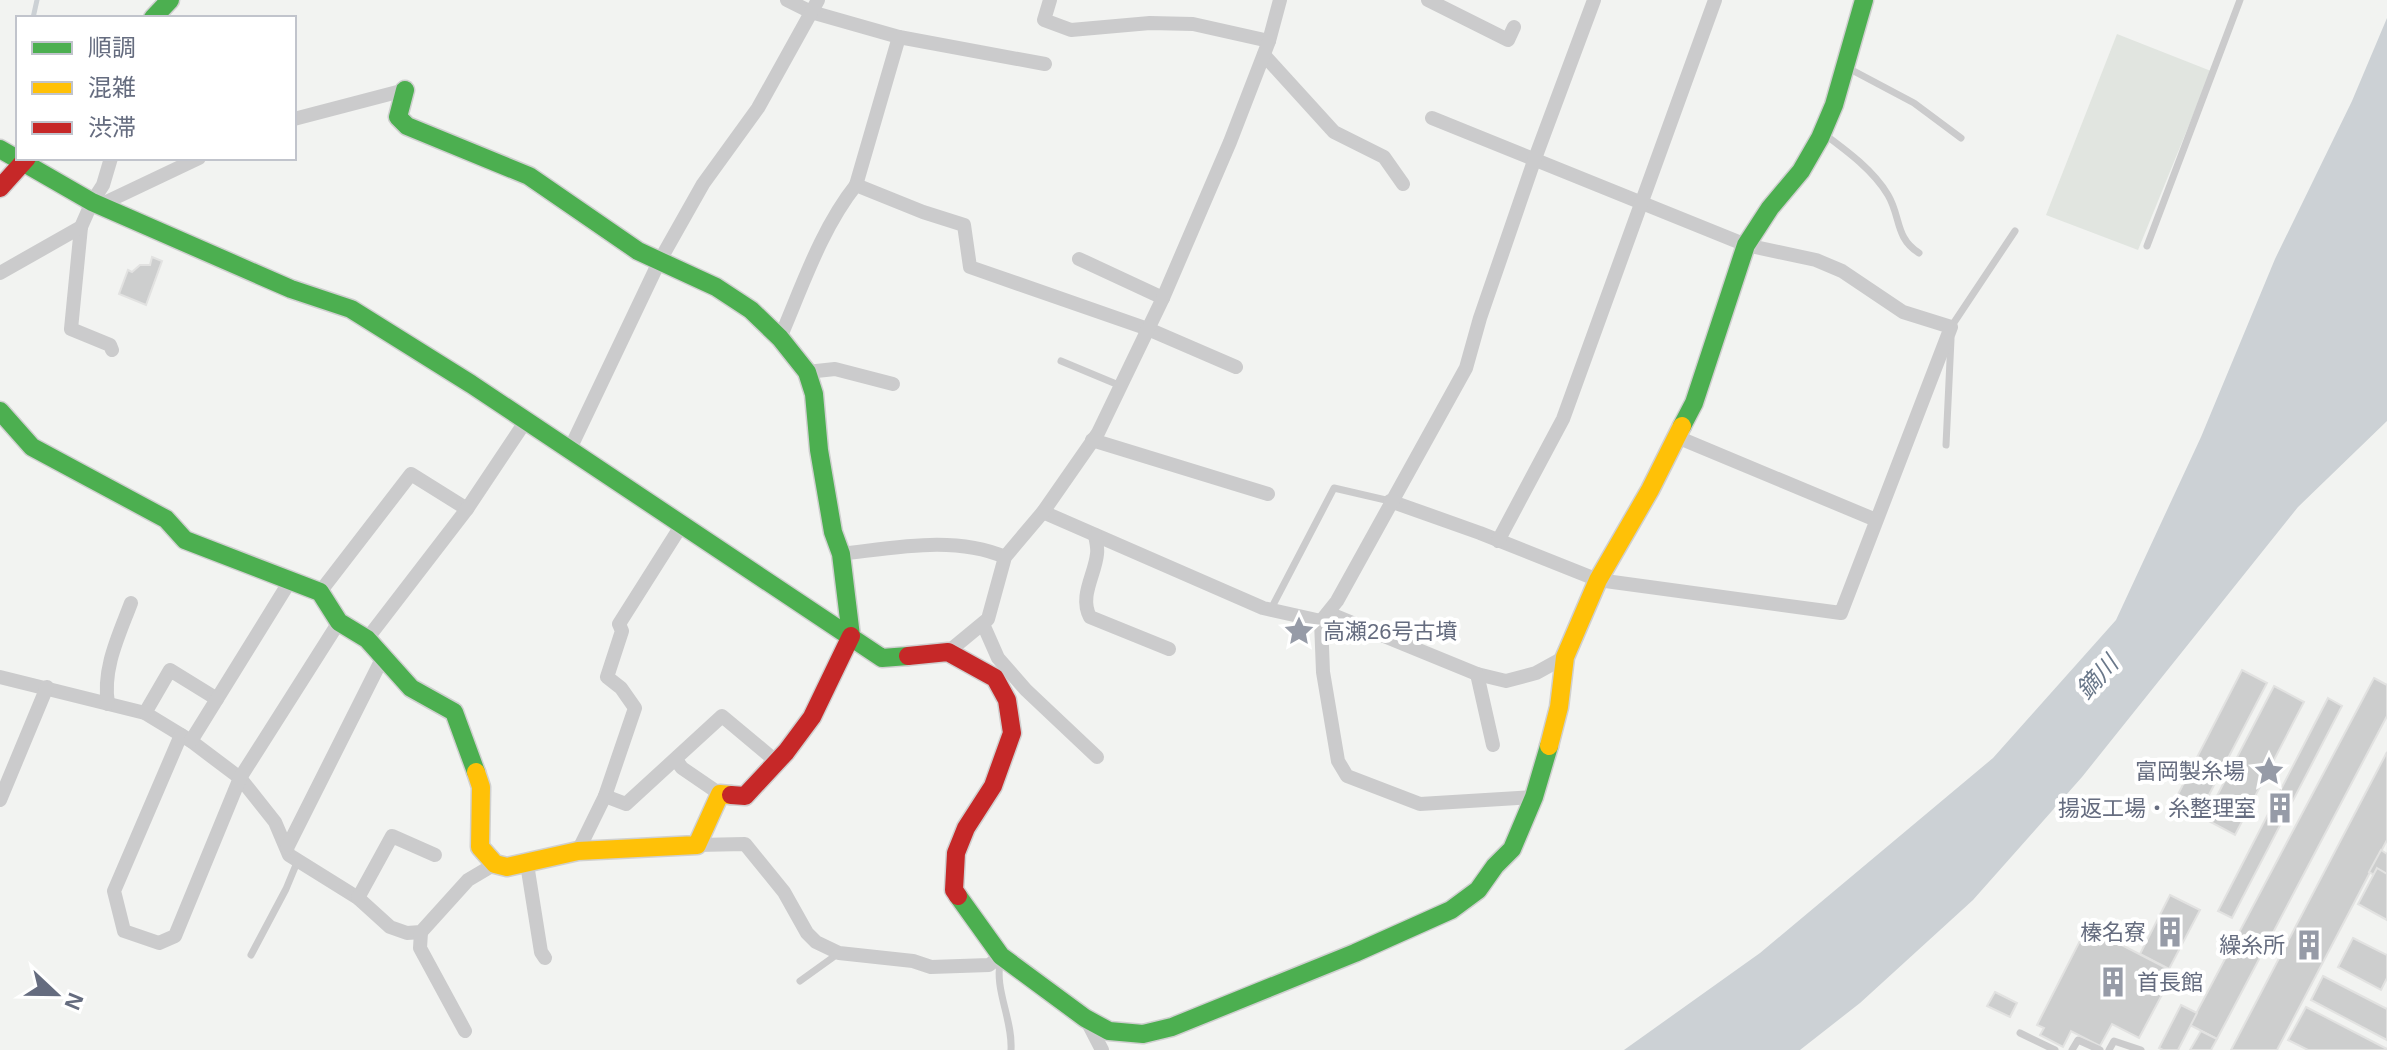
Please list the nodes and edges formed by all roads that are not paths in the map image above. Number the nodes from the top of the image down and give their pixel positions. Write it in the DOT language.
graph roads {
  1 [pos="170,0"];
  2 [pos="787,0"];
  3 [pos="1050,0"];
  4 [pos="1280,0"];
  5 [pos="1428,0"];
  6 [pos="1463,0"];
  7 [pos="1594,0"];
  8 [pos="1715,0"];
  9 [pos="1864,0"];
  10 [pos="2240,0"];
  11 [pos="814,6"];
  12 [pos="1457,14"];
  13 [pos="155,16"];
  14 [pos="1514,27"];
  15 [pos="899,37"];
  16 [pos="1267,48"];
  17 [pos="1045,64"];
  18 [pos="1845,67"];
  19 [pos="405,90"];
  20 [pos="296,118"];
  21 [pos="1432,118"];
  22 [pos="1822,133"];
  23 [pos="1961,138"];
  24 [pos="110,160"];
  25 [pos="194,160"];
  26 [pos="25,161"];
  27 [pos="1534,161"];
  28 [pos="1403,184"];
  29 [pos="856,185"];
  30 [pos="0,188"];
  31 [pos="96,203"];
  32 [pos="1642,203"];
  33 [pos="81,227"];
  34 [pos="2015,231"];
  35 [pos="1746,245"];
  36 [pos="2147,246"];
  37 [pos="1919,253"];
  38 [pos="1079,259"];
  39 [pos="659,262"];
  40 [pos="0,273"];
  41 [pos="1163,298"];
  42 [pos="1951,327"];
  43 [pos="1148,329"];
  44 [pos="780,338"];
  45 [pos="112,350"];
  46 [pos="1061,361"];
  47 [pos="1236,367"];
  48 [pos="807,372"];
  49 [pos="893,384"];
  50 [pos="1121,386"];
  51 [pos="0,411"];
  52 [pos="525,422"];
  53 [pos="1677,437"];
  54 [pos="1092,440"];
  55 [pos="1946,445"];
  56 [pos="569,451"];
  57 [pos="1268,494"];
  58 [pos="1390,501"];
  59 [pos="467,509"];
  60 [pos="1043,512"];
  61 [pos="1876,520"];
  62 [pos="681,526"];
  63 [pos="1095,535"];
  64 [pos="1498,541"];
  65 [pos="841,554"];
  66 [pos="1005,557"];
  67 [pos="1598,580"];
  68 [pos="290,581"];
  69 [pos="320,592"];
  70 [pos="131,603"];
  71 [pos="1271,610"];
  72 [pos="1324,617"];
  73 [pos="339,622"];
  74 [pos="983,624"];
  75 [pos="367,639"];
  76 [pos="851,639"];
  77 [pos="1169,649"];
  78 [pos="948,652"];
  79 [pos="1565,657"];
  80 [pos="382,659"];
  81 [pos="1477,674"];
  82 [pos="0,677"];
  83 [pos="47,687"];
  84 [pos="217,699"];
  85 [pos="108,704"];
  86 [pos="145,713"];
  87 [pos="186,738"];
  88 [pos="1493,745"];
  89 [pos="1097,757"];
  90 [pos="676,760"];
  91 [pos="777,762"];
  92 [pos="240,778"];
  93 [pos="720,794"];
  94 [pos="605,796"];
  95 [pos="1534,797"];
  96 [pos="0,800"];
  97 [pos="697,845"];
  98 [pos="287,848"];
  99 [pos="578,851"];
  100 [pos="435,855"];
  101 [pos="298,860"];
  102 [pos="495,864"];
  103 [pos="527,864"];
  104 [pos="358,898"];
  105 [pos="421,932"];
  106 [pos="839,953"];
  107 [pos="251,955"];
  108 [pos="1001,956"];
  109 [pos="545,958"];
  110 [pos="800,981"];
  111 [pos="1085,1018"];
  112 [pos="465,1031"];
  113 [pos="2020,1033"];
  114 [pos="1011,1050"];
  115 [pos="1102,1050"];
  116 [pos="2055,1050"];
  117 [pos="2072,1050"];
  118 [pos="2100,1050"];
  119 [pos="2109,1050"];
  120 [pos="2141,1050"];
  1 -- 13 [label="street"];
  2 -- 11 [label="street"];
  3 -- 16 [label="street"];
  4 -- 16 [label="street"];
  5 -- 12 [label="street"];
  6 -- 12 [label="street"];
  7 -- 27 [label="street"];
  8 -- 32 [label="street"];
  9 -- 18 [label="street"];
  10 -- 36 [label="lane"];
  11 -- 15 [label="street"];
  11 -- 39 [label="street"];
  12 -- 14 [label="street"];
  15 -- 17 [label="street"];
  15 -- 29 [label="street"];
  16 -- 28 [label="street"];
  16 -- 41 [label="street"];
  18 -- 22 [label="street"];
  18 -- 23 [label="lane"];
  19 -- 20 [label="street"];
  19 -- 39 [label="street"];
  21 -- 27 [label="street"];
  22 -- 35 [label="street"];
  22 -- 37 [label="lane"];
  24 -- 31 [label="street"];
  25 -- 31 [label="street"];
  26 -- 30 [label="street"];
  26 -- 31 [label="street"];
  27 -- 32 [label="street"];
  27 -- 58 [label="street"];
  29 -- 43 [label="street"];
  29 -- 44 [label="street"];
  31 -- 33 [label="street"];
  31 -- 52 [label="street"];
  32 -- 35 [label="street"];
  32 -- 64 [label="street"];
  33 -- 40 [label="street"];
  33 -- 45 [label="street"];
  34 -- 42 [label="lane"];
  35 -- 42 [label="street"];
  35 -- 53 [label="street"];
  38 -- 41 [label="street"];
  39 -- 44 [label="street"];
  39 -- 56 [label="street"];
  41 -- 43 [label="street"];
  42 -- 55 [label="lane"];
  42 -- 61 [label="street"];
  43 -- 47 [label="street"];
  43 -- 50 [label="street"];
  44 -- 48 [label="street"];
  46 -- 50 [label="lane"];
  48 -- 49 [label="street"];
  48 -- 65 [label="street"];
  50 -- 54 [label="street"];
  51 -- 68 [label="street"];
  52 -- 56 [label="street"];
  52 -- 59 [label="street"];
  53 -- 61 [label="street"];
  53 -- 67 [label="street"];
  54 -- 57 [label="street"];
  54 -- 60 [label="street"];
  56 -- 62 [label="street"];
  58 -- 64 [label="street"];
  58 -- 71 [label="lane"];
  58 -- 72 [label="street"];
  59 -- 69 [label="street"];
  59 -- 75 [label="street"];
  60 -- 63 [label="street"];
  60 -- 66 [label="street"];
  61 -- 67 [label="street"];
  62 -- 76 [label="street"];
  62 -- 94 [label="street"];
  63 -- 71 [label="street"];
  63 -- 77 [label="street"];
  64 -- 67 [label="street"];
  65 -- 66 [label="street"];
  65 -- 76 [label="street"];
  66 -- 74 [label="street"];
  67 -- 79 [label="street"];
  68 -- 69 [label="street"];
  68 -- 84 [label="street"];
  69 -- 73 [label="street"];
  70 -- 85 [label="street"];
  71 -- 72 [label="street"];
  72 -- 81 [label="street"];
  72 -- 95 [label="street"];
  73 -- 75 [label="street"];
  73 -- 92 [label="street"];
  74 -- 78 [label="street"];
  74 -- 89 [label="street"];
  75 -- 80 [label="street"];
  76 -- 78 [label="street"];
  76 -- 91 [label="street"];
  78 -- 108 [label="street"];
  79 -- 81 [label="street"];
  79 -- 95 [label="street"];
  80 -- 98 [label="street"];
  80 -- 102 [label="street"];
  81 -- 88 [label="street"];
  82 -- 83 [label="street"];
  83 -- 85 [label="street"];
  83 -- 96 [label="street"];
  84 -- 86 [label="street"];
  84 -- 87 [label="street"];
  85 -- 86 [label="street"];
  86 -- 87 [label="street"];
  87 -- 92 [label="street"];
  87 -- 92 [label="street"];
  90 -- 91 [label="street"];
  90 -- 93 [label="street"];
  90 -- 94 [label="street"];
  91 -- 93 [label="street"];
  92 -- 98 [label="street"];
  93 -- 97 [label="street"];
  94 -- 99 [label="street"];
  95 -- 111 [label="street"];
  97 -- 99 [label="street"];
  97 -- 106 [label="street"];
  98 -- 101 [label="street"];
  99 -- 103 [label="street"];
  100 -- 104 [label="street"];
  101 -- 104 [label="street"];
  101 -- 107 [label="lane"];
  102 -- 103 [label="street"];
  102 -- 105 [label="street"];
  103 -- 109 [label="street"];
  104 -- 105 [label="street"];
  105 -- 112 [label="street"];
  106 -- 108 [label="street"];
  106 -- 110 [label="lane"];
  108 -- 111 [label="street"];
  108 -- 114 [label="lane"];
  111 -- 115 [label="street"];
  113 -- 116 [label="lane"];
  117 -- 118 [label="lane"];
  119 -- 120 [label="lane"];
}
